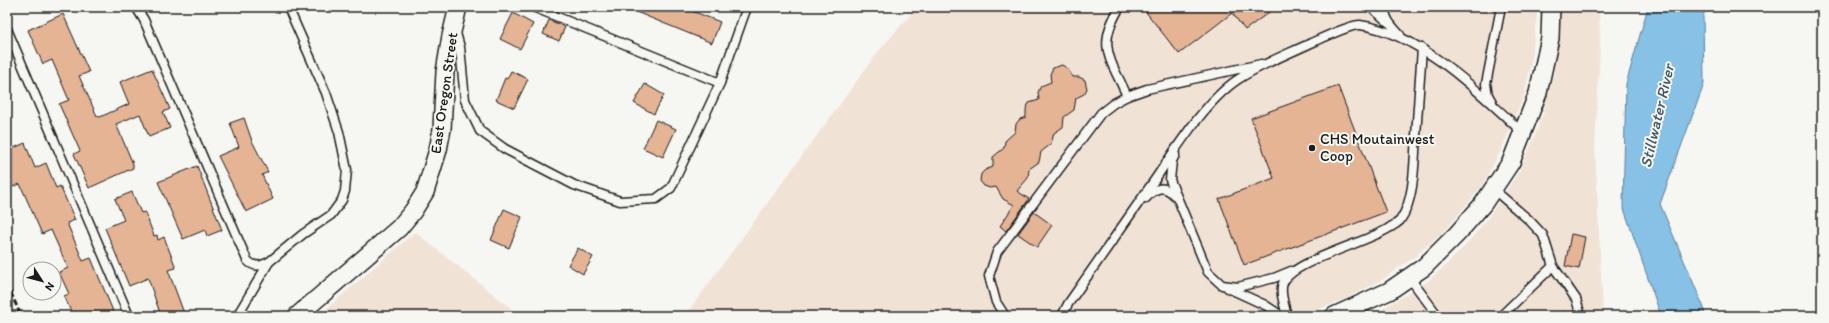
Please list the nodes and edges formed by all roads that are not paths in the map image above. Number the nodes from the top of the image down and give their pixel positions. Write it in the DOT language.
graph roads {
  1 [pos="136,7"];
  2 [pos="288,7"];
  3 [pos="458,7"];
  4 [pos="533,7"];
  5 [pos="748,7"];
  6 [pos="1120,7"];
  7 [pos="1371,7"];
  8 [pos="1385,7"];
  9 [pos="1502,7"];
  10 [pos="1551,7"];
  11 [pos="454,24"];
  12 [pos="1390,24"];
  13 [pos="7,28"];
  14 [pos="1405,40"];
  15 [pos="1422,48"];
  16 [pos="1290,53"];
  17 [pos="720,83"];
  18 [pos="1127,96"];
  19 [pos="1497,109"];
  20 [pos="1522,132"];
  21 [pos="1185,136"];
  22 [pos="1493,189"];
  23 [pos="1175,195"];
  24 [pos="1127,219"];
  25 [pos="270,262"];
  26 [pos="1553,266"];
  27 [pos="1297,269"];
  28 [pos="1409,277"];
  29 [pos="1222,285"];
  30 [pos="129,316"];
  31 [pos="237,316"];
  32 [pos="297,316"];
  33 [pos="1005,316"];
  34 [pos="1062,316"];
  35 [pos="1282,316"];
  36 [pos="1287,316"];
  37 [pos="1334,316"];
  38 [pos="1438,316"];
  39 [pos="1501,316"];
  40 [pos="1581,316"];
  1 -- 25 [label="lane"];
  2 -- 25 [label="lane"];
  3 -- 11 [label="street, East Oregon Street"];
  4 -- 17 [label="lane"];
  5 -- 17 [label="lane"];
  6 -- 18 [label="lane"];
  7 -- 12 [label="lane"];
  8 -- 12 [label="lane"];
  9 -- 19 [label="lane"];
  10 -- 20 [label="street"];
  11 -- 17 [label="lane"];
  11 -- 32 [label="street, East Oregon Street"];
  12 -- 14 [label="lane"];
  13 -- 30 [label="lane"];
  14 -- 15 [label="lane"];
  14 -- 16 [label="lane"];
  15 -- 19 [label="lane"];
  15 -- 27 [label="lane"];
  16 -- 18 [label="lane"];
  16 -- 21 [label="lane"];
  18 -- 33 [label="lane"];
  19 -- 20 [label="lane"];
  20 -- 22 [label="street"];
  21 -- 23 [label="lane"];
  21 -- 24 [label="lane"];
  22 -- 26 [label="lane"];
  22 -- 28 [label="street"];
  23 -- 24 [label="lane"];
  23 -- 29 [label="lane"];
  24 -- 34 [label="lane"];
  25 -- 31 [label="lane"];
  26 -- 39 [label="lane"];
  26 -- 40 [label="lane"];
  27 -- 29 [label="lane"];
  27 -- 36 [label="lane"];
  28 -- 37 [label="street"];
  28 -- 38 [label="lane"];
  29 -- 35 [label="lane"];
}
